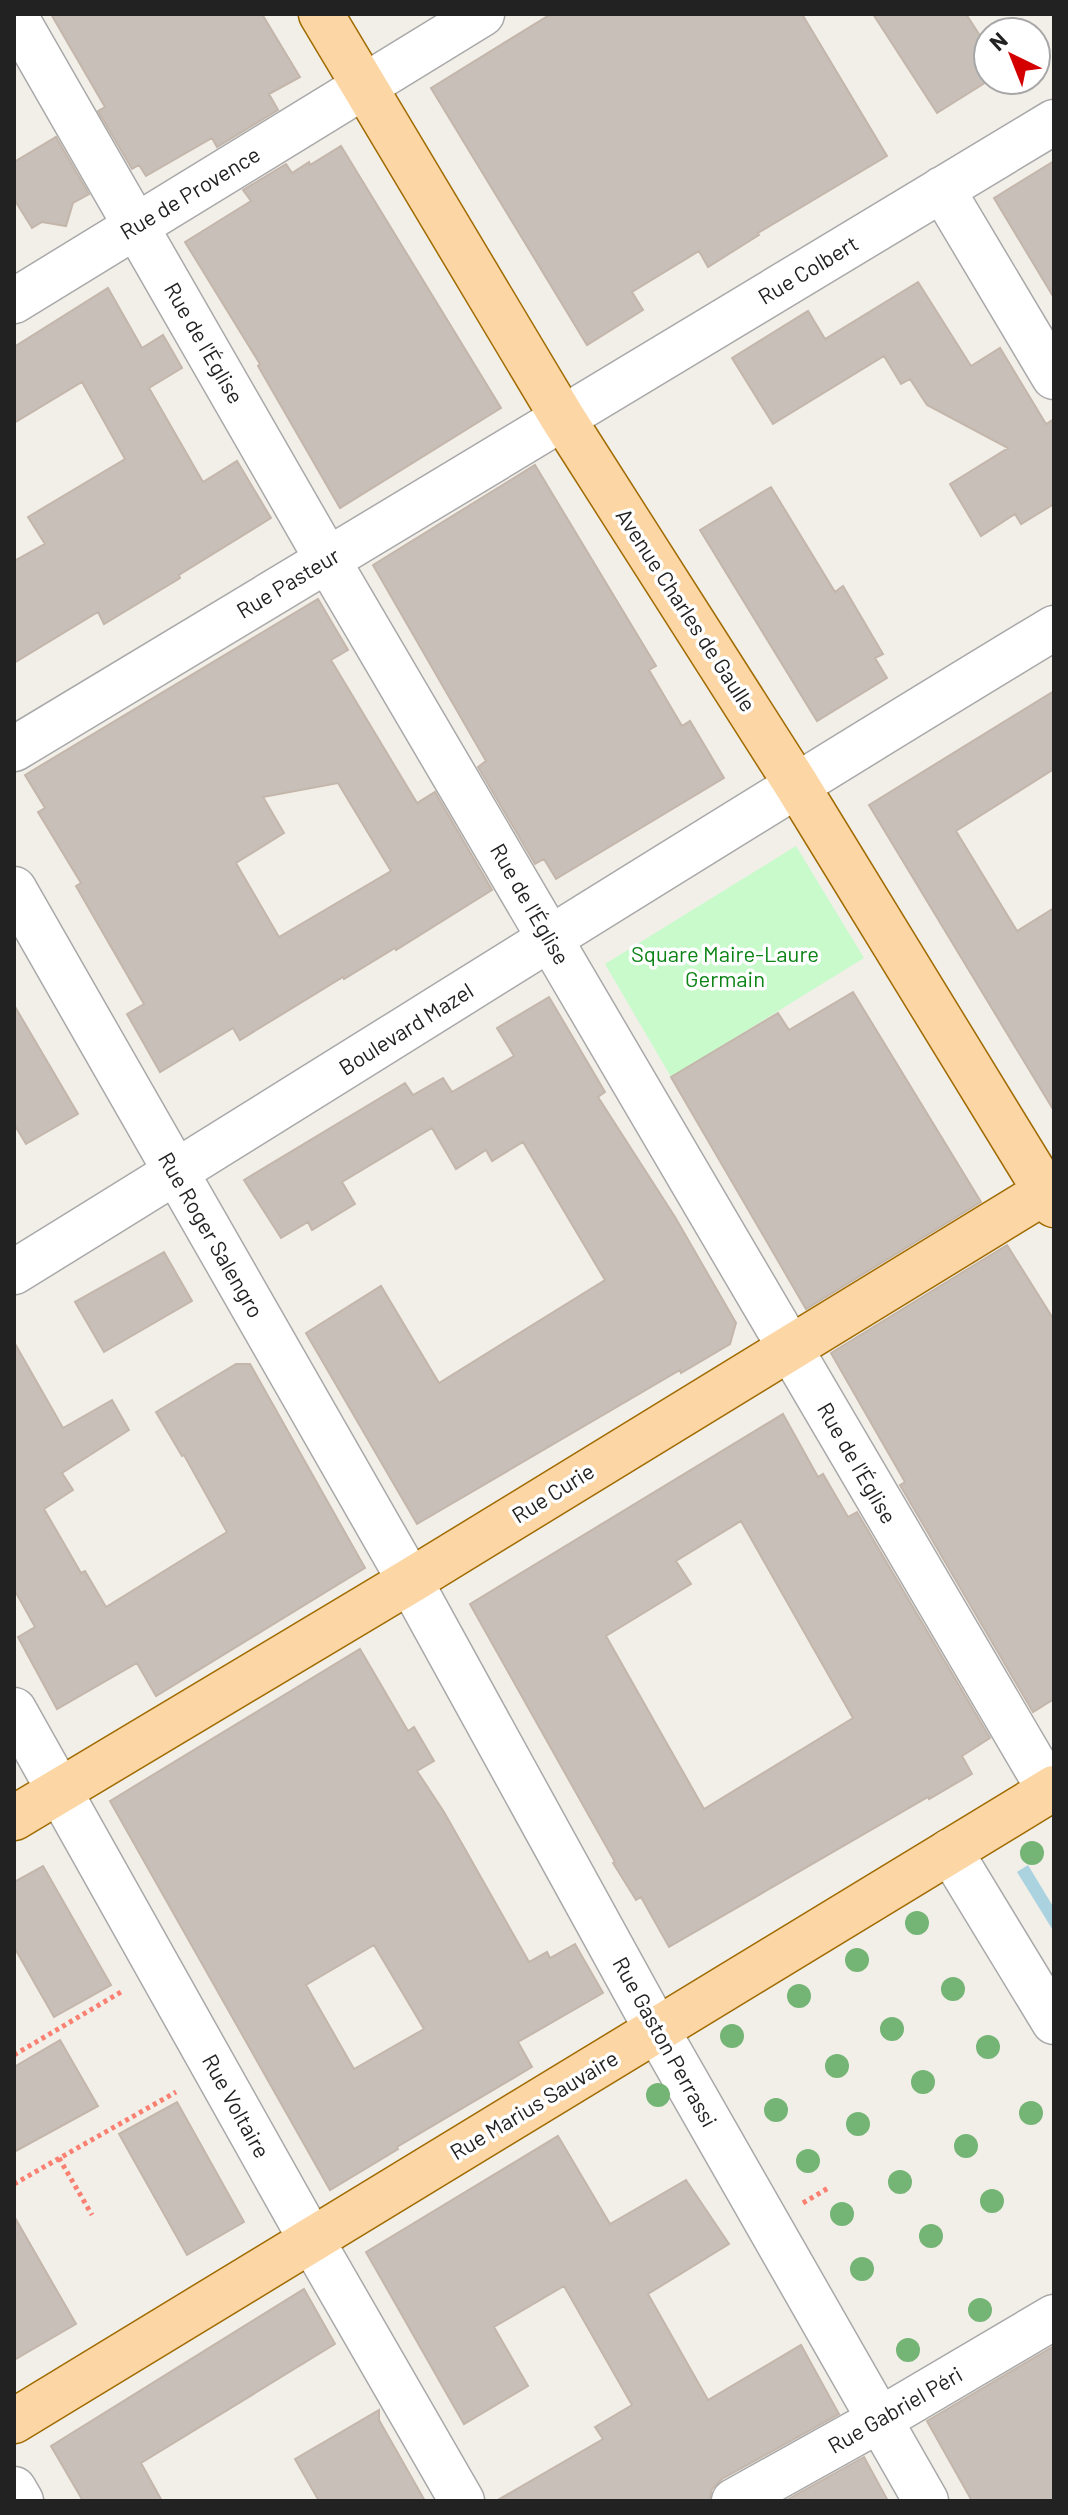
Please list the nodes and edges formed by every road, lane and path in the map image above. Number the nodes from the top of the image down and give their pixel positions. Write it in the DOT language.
graph roads {
  1 [pos="14,14"];
  2 [pos="321,14"];
  3 [pos="482,14"];
  4 [pos="365,86"];
  5 [pos="1054,122"];
  6 [pos="942,189"];
  7 [pos="137,225"];
  8 [pos="14,301"];
  9 [pos="1054,377"];
  10 [pos="562,417"];
  11 [pos="327,559"];
  12 [pos="1054,628"];
  13 [pos="14,749"];
  14 [pos="796,784"];
  15 [pos="14,889"];
  16 [pos="551,939"];
  17 [pos="175,1173"];
  18 [pos="1051,1194"];
  19 [pos="14,1272"];
  20 [pos="790,1348"];
  21 [pos="410,1581"];
  22 [pos="14,1710"];
  23 [pos="59,1790"];
  24 [pos="1052,1790"];
  25 [pos="14,1818"];
  26 [pos="950,1851"];
  27 [pos="160,1969"];
  28 [pos="1054,2022"];
  29 [pos="657,2030"];
  30 [pos="14,2055"];
  31 [pos="216,2069"];
  32 [pos="59,2158"];
  33 [pos="14,2184"];
  34 [pos="92,2215"];
  35 [pos="311,2240"];
  36 [pos="1054,2317"];
  37 [pos="881,2419"];
  38 [pos="14,2421"];
  39 [pos="14,2489"];
  40 [pos="21,2501"];
  41 [pos="462,2501"];
  42 [pos="734,2501"];
  43 [pos="926,2501"];
  1 -- 7 [label="street, Rue de l'Église"];
  2 -- 4 [label="main road, Avenue Charles de Gaulle"];
  3 -- 4 [label="street, Rue de Provence"];
  4 -- 7 [label="street, Rue de Provence"];
  4 -- 10 [label="main road, Avenue Charles de Gaulle"];
  5 -- 6 [label="street, Rue Colbert"];
  6 -- 9 [label="street"];
  6 -- 10 [label="street, Rue Colbert"];
  7 -- 8 [label="street, Rue de Provence"];
  7 -- 11 [label="street, Rue de l'Église"];
  10 -- 11 [label="street, Rue Pasteur"];
  10 -- 14 [label="main road, Avenue Charles de Gaulle"];
  11 -- 13 [label="street, Rue Pasteur"];
  11 -- 16 [label="street, Rue de l'Église"];
  12 -- 14 [label="street, Boulevard Mazel"];
  14 -- 16 [label="street, Boulevard Mazel"];
  14 -- 18 [label="main road, Avenue Charles de Gaulle"];
  15 -- 17 [label="street, Rue Roger Salengro"];
  16 -- 17 [label="street, Boulevard Mazel"];
  16 -- 20 [label="street, Rue de l'Église"];
  17 -- 19 [label="street, Boulevard Mazel"];
  17 -- 21 [label="street, Rue Roger Salengro"];
  18 -- 20 [label="main road, Rue Curie"];
  20 -- 21 [label="main road, Rue Curie"];
  20 -- 24 [label="street, Rue de l'Église"];
  21 -- 23 [label="main road, Rue Curie"];
  21 -- 29 [label="street, Rue Gaston Perrassi"];
  22 -- 23 [label="street, Rue Voltaire"];
  23 -- 25 [label="main road, Rue Curie"];
  23 -- 27 [label="street, Rue Voltaire"];
  24 -- 26 [label="main road, Rue Marius Sauvaire"];
  26 -- 28 [label="street"];
  26 -- 29 [label="main road, Rue Marius Sauvaire"];
  27 -- 30 [label="path"];
  27 -- 31 [label="street, Rue Voltaire"];
  29 -- 35 [label="main road, Rue Marius Sauvaire"];
  29 -- 37 [label="street, Rue Gaston Perrassi"];
  31 -- 32 [label="path"];
  31 -- 35 [label="street, Rue Voltaire"];
  32 -- 33 [label="path"];
  32 -- 34 [label="path"];
  35 -- 38 [label="main road, Rue Marius Sauvaire"];
  35 -- 41 [label="street, Rue Voltaire"];
  36 -- 37 [label="street, Rue Gabriel Péri"];
  37 -- 42 [label="street, Rue Gabriel Péri"];
  37 -- 43 [label="street, Rue Gaston Perrassi"];
  39 -- 40 [label="street"];
}
